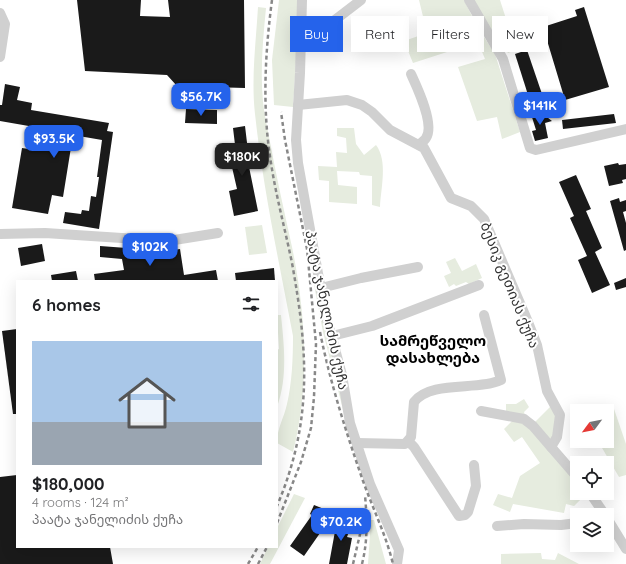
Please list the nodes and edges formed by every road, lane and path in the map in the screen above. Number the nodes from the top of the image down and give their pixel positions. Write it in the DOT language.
graph roads {
  1 [pos="302,0"];
  2 [pos="361,0"];
  3 [pos="469,0"];
  4 [pos="0,13"];
  5 [pos="302,16"];
  6 [pos="340,16"];
  7 [pos="301,52"];
  8 [pos="0,57"];
  9 [pos="412,74"];
  10 [pos="298,105"];
  11 [pos="626,129"];
  12 [pos="419,144"];
  13 [pos="0,234"];
  14 [pos="218,234"];
  15 [pos="418,267"];
  16 [pos="479,285"];
  17 [pos="321,288"];
  18 [pos="484,315"];
  19 [pos="332,336"];
  20 [pos="481,411"];
  21 [pos="409,442"];
  22 [pos="357,443"];
  23 [pos="551,447"];
  24 [pos="474,465"];
  25 [pos="570,469"];
  26 [pos="570,524"];
  27 [pos="497,526"];
  28 [pos="614,531"];
  29 [pos="626,549"];
  30 [pos="397,564"];
  1 -- 5 [label="street, პაატა ჯანელიძის ქუჩა"];
  2 -- 6 [label="street"];
  3 -- 11 [label="street"];
  4 -- 8 [label="street"];
  7 -- 10 [label="street, პაატა ჯანელიძის ქუჩა"];
  9 -- 12 [label="street"];
  10 -- 12 [label="street, ბესიკ გეთიას ქუჩა"];
  10 -- 17 [label="street, პაატა ჯანელიძის ქუჩა"];
  12 -- 23 [label="street, ბესიკ გეთიას ქუჩა"];
  13 -- 14 [label="street"];
  15 -- 17 [label="street"];
  16 -- 19 [label="street"];
  17 -- 19 [label="street, პაატა ჯანელიძის ქუჩა"];
  18 -- 21 [label="street"];
  19 -- 22 [label="street, პაატა ჯანელიძის ქუჩა"];
  20 -- 23 [label="street"];
  21 -- 22 [label="street"];
  21 -- 24 [label="street"];
  22 -- 30 [label="street, პაატა ჯანელიძის ქუჩა"];
  23 -- 25 [label="street"];
  26 -- 27 [label="street"];
  28 -- 29 [label="street"];
}
